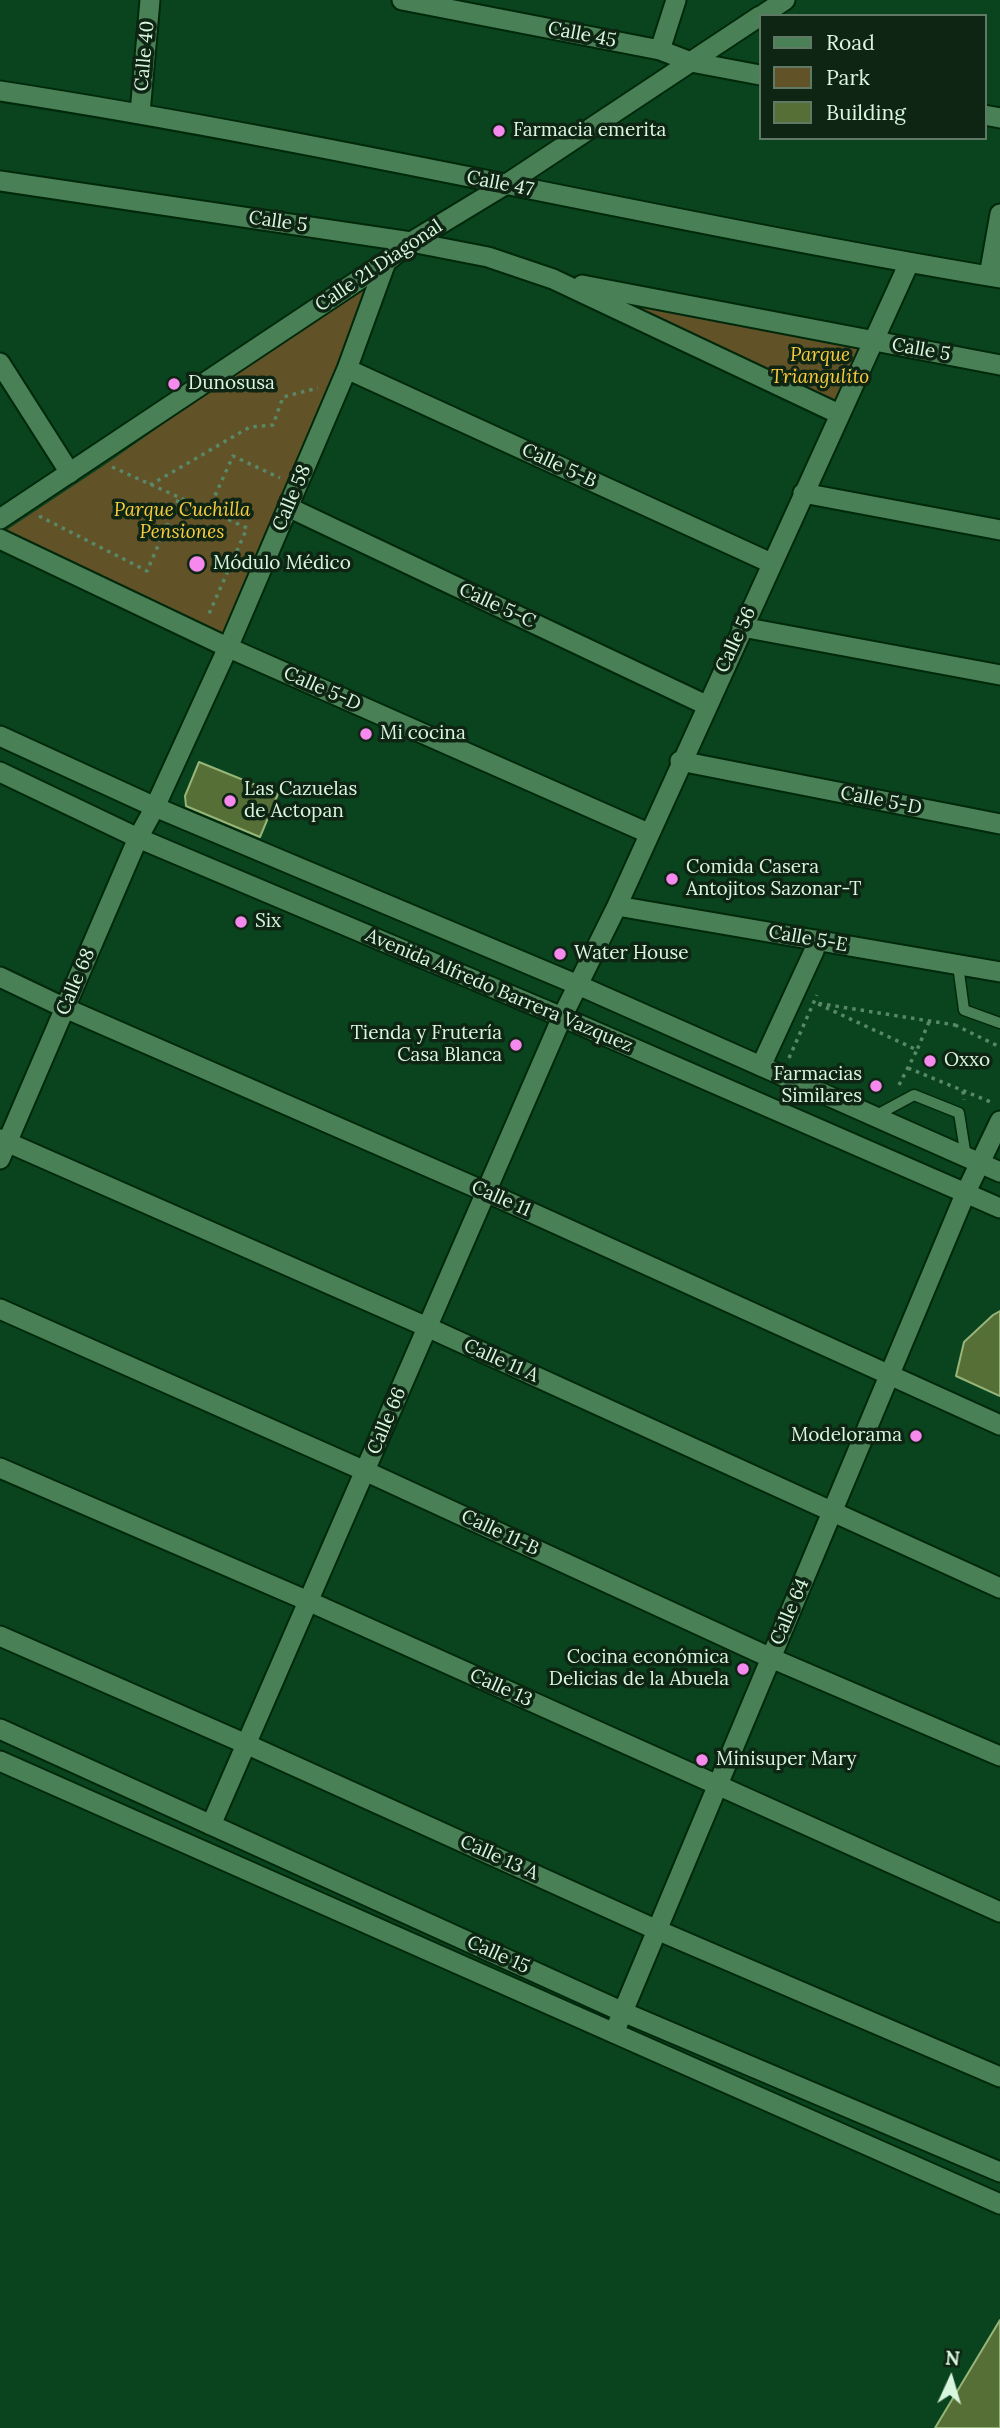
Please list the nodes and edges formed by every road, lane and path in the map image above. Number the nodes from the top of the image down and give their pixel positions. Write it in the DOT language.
graph roads {
  1 [pos="150,0"];
  2 [pos="402,0"];
  3 [pos="676,0"];
  4 [pos="785,0"];
  5 [pos="764,14"];
  6 [pos="758,18"];
  7 [pos="660,50"];
  8 [pos="691,62"];
  9 [pos="758,75"];
  10 [pos="0,91"];
  11 [pos="140,113"];
  12 [pos="0,181"];
  13 [pos="505,185"];
  14 [pos="1000,214"];
  15 [pos="411,242"];
  16 [pos="386,262"];
  17 [pos="909,263"];
  18 [pos="995,277"];
  19 [pos="553,279"];
  20 [pos="873,341"];
  21 [pos="0,363"];
  22 [pos="1000,365"];
  23 [pos="344,376"];
  24 [pos="839,414"];
  25 [pos="106,464"];
  26 [pos="70,473"];
  27 [pos="150,485"];
  28 [pos="297,486"];
  29 [pos="803,493"];
  30 [pos="180,498"];
  31 [pos="288,507"];
  32 [pos="208,511"];
  33 [pos="33,513"];
  34 [pos="0,519"];
  35 [pos="1000,530"];
  36 [pos="0,539"];
  37 [pos="771,563"];
  38 [pos="742,627"];
  39 [pos="200,634"];
  40 [pos="227,647"];
  41 [pos="1000,675"];
  42 [pos="706,705"];
  43 [pos="0,736"];
  44 [pos="680,761"];
  45 [pos="0,772"];
  46 [pos="155,807"];
  47 [pos="1000,824"];
  48 [pos="648,833"];
  49 [pos="138,838"];
  50 [pos="617,905"];
  51 [pos="816,940"];
  52 [pos="958,965"];
  53 [pos="1000,972"];
  54 [pos="0,977"];
  55 [pos="578,985"];
  56 [pos="818,991"];
  57 [pos="816,1003"];
  58 [pos="65,1008"];
  59 [pos="954,1013"];
  60 [pos="562,1017"];
  61 [pos="929,1022"];
  62 [pos="1000,1023"];
  63 [pos="955,1026"];
  64 [pos="1000,1047"];
  65 [pos="917,1050"];
  66 [pos="786,1064"];
  67 [pos="761,1066"];
  68 [pos="908,1068"];
  69 [pos="897,1088"];
  70 [pos="1000,1098"];
  71 [pos="875,1116"];
  72 [pos="1000,1121"];
  73 [pos="2,1147"];
  74 [pos="974,1160"];
  75 [pos="1000,1172"];
  76 [pos="486,1192"];
  77 [pos="965,1192"];
  78 [pos="1000,1208"];
  79 [pos="0,1309"];
  80 [pos="427,1327"];
  81 [pos="889,1375"];
  82 [pos="1000,1425"];
  83 [pos="0,1468"];
  84 [pos="365,1471"];
  85 [pos="832,1512"];
  86 [pos="1000,1588"];
  87 [pos="308,1601"];
  88 [pos="0,1636"];
  89 [pos="771,1658"];
  90 [pos="0,1729"];
  91 [pos="246,1744"];
  92 [pos="1000,1756"];
  93 [pos="0,1761"];
  94 [pos="718,1785"];
  95 [pos="211,1825"];
  96 [pos="1000,1912"];
  97 [pos="657,1930"];
  98 [pos="623,2012"];
  99 [pos="614,2033"];
  100 [pos="1000,2077"];
  101 [pos="1000,2172"];
  102 [pos="1000,2204"];
  1 -- 11 [label="street, Calle 40"];
  2 -- 7 [label="street, Calle 45"];
  3 -- 7 [label="street"];
  4 -- 5 [label="street, Calle 21 Diagonal"];
  6 -- 8 [label="street, Calle 21 Diagonal"];
  7 -- 8 [label="street, Calle 45"];
  8 -- 9 [label="street, Calle 45"];
  8 -- 13 [label="street, Calle 21 Diagonal"];
  10 -- 11 [label="street, Calle 47"];
  11 -- 13 [label="street, Calle 47"];
  12 -- 15 [label="street, Calle 5"];
  13 -- 15 [label="street, Calle 21 Diagonal"];
  13 -- 17 [label="street, Calle 47"];
  14 -- 18 [label="street"];
  15 -- 16 [label="street, Calle 21 Diagonal"];
  15 -- 19 [label="street, Calle 5"];
  16 -- 23 [label="street, Calle 58"];
  16 -- 26 [label="street, Calle 21 Diagonal"];
  17 -- 18 [label="street, Calle 47"];
  17 -- 20 [label="street, Calle 56"];
  19 -- 20 [label="street, Calle 5"];
  19 -- 24 [label="street, Calle 5"];
  20 -- 22 [label="street, Calle 5"];
  20 -- 24 [label="street, Calle 56"];
  21 -- 26 [label="street"];
  23 -- 27 [label="path"];
  23 -- 28 [label="street, Calle 58"];
  23 -- 37 [label="street, Calle 5-B"];
  24 -- 29 [label="street, Calle 56"];
  25 -- 27 [label="path"];
  26 -- 34 [label="street, Calle 21 Diagonal"];
  27 -- 30 [label="path"];
  28 -- 31 [label="street, Calle 58"];
  28 -- 32 [label="path"];
  29 -- 35 [label="street"];
  29 -- 37 [label="street, Calle 56"];
  30 -- 32 [label="path"];
  30 -- 33 [label="path"];
  31 -- 40 [label="street, Calle 58"];
  31 -- 42 [label="street, Calle 5-C"];
  32 -- 39 [label="path"];
  36 -- 39 [label="street, Calle 5-D"];
  37 -- 38 [label="street, Calle 56"];
  38 -- 41 [label="street"];
  38 -- 42 [label="street, Calle 56"];
  39 -- 40 [label="street, Calle 5-D"];
  40 -- 46 [label="street, Calle 58"];
  40 -- 48 [label="street, Calle 5-D"];
  42 -- 44 [label="street, Calle 56"];
  43 -- 46 [label="street, Avenida Alfredo Barrera Vazquez"];
  44 -- 47 [label="street, Calle 5-D"];
  44 -- 48 [label="street, Calle 56"];
  45 -- 49 [label="street, Avenida Alfredo Barrera Vazquez"];
  46 -- 49 [label="street, Calle 68"];
  46 -- 55 [label="street, Avenida Alfredo Barrera Vazquez"];
  48 -- 50 [label="street, Calle 56"];
  49 -- 58 [label="street, Calle 68"];
  49 -- 60 [label="street, Avenida Alfredo Barrera Vazquez"];
  50 -- 51 [label="street, Calle 5-E"];
  50 -- 55 [label="street, Calle 56"];
  51 -- 52 [label="street, Calle 5-E"];
  51 -- 67 [label="street"];
  52 -- 53 [label="street, Calle 5-E"];
  52 -- 62 [label="lane"];
  54 -- 58 [label="street, Calle 11"];
  55 -- 60 [label="street, Calle 56"];
  55 -- 67 [label="street, Avenida Alfredo Barrera Vazquez"];
  56 -- 57 [label="path"];
  57 -- 63 [label="path"];
  57 -- 65 [label="path"];
  57 -- 66 [label="path"];
  58 -- 73 [label="street, Calle 68"];
  58 -- 76 [label="street, Calle 11"];
  59 -- 63 [label="path"];
  60 -- 76 [label="street, Calle 66"];
  60 -- 77 [label="street, Avenida Alfredo Barrera Vazquez"];
  61 -- 65 [label="path"];
  63 -- 64 [label="path"];
  65 -- 68 [label="path"];
  67 -- 71 [label="street, Avenida Alfredo Barrera Vazquez"];
  68 -- 69 [label="path"];
  68 -- 70 [label="path"];
  71 -- 74 [label="street, Avenida Alfredo Barrera Vazquez"];
  71 -- 74 [label="lane"];
  72 -- 74 [label="street, Calle 64"];
  73 -- 80 [label="street, Calle 11 A"];
  74 -- 75 [label="street, Avenida Alfredo Barrera Vazquez"];
  74 -- 77 [label="street, Calle 64"];
  76 -- 80 [label="street, Calle 66"];
  76 -- 81 [label="street, Calle 11"];
  77 -- 78 [label="street, Avenida Alfredo Barrera Vazquez"];
  77 -- 81 [label="street, Calle 64"];
  79 -- 84 [label="street, Calle 11-B"];
  80 -- 84 [label="street, Calle 66"];
  80 -- 85 [label="street, Calle 11 A"];
  81 -- 82 [label="street, Calle 11"];
  81 -- 85 [label="street, Calle 64"];
  83 -- 87 [label="street, Calle 13"];
  84 -- 87 [label="street, Calle 66"];
  84 -- 89 [label="street, Calle 11-B"];
  85 -- 86 [label="street, Calle 11 A"];
  85 -- 89 [label="street, Calle 64"];
  87 -- 91 [label="street, Calle 66"];
  87 -- 94 [label="street, Calle 13"];
  88 -- 91 [label="street, Calle 13 A"];
  89 -- 92 [label="street, Calle 11-B"];
  89 -- 94 [label="street, Calle 64"];
  90 -- 95 [label="street, Calle 15"];
  91 -- 95 [label="street, Calle 66"];
  91 -- 97 [label="street, Calle 13 A"];
  93 -- 99 [label="street, Calle 15"];
  94 -- 96 [label="street, Calle 13"];
  94 -- 97 [label="street, Calle 64"];
  95 -- 98 [label="street, Calle 15"];
  97 -- 98 [label="street, Calle 64"];
  97 -- 100 [label="street, Calle 13 A"];
  98 -- 99 [label="street, Calle 64"];
  98 -- 101 [label="street, Calle 15"];
  99 -- 102 [label="street, Calle 15"];
}
